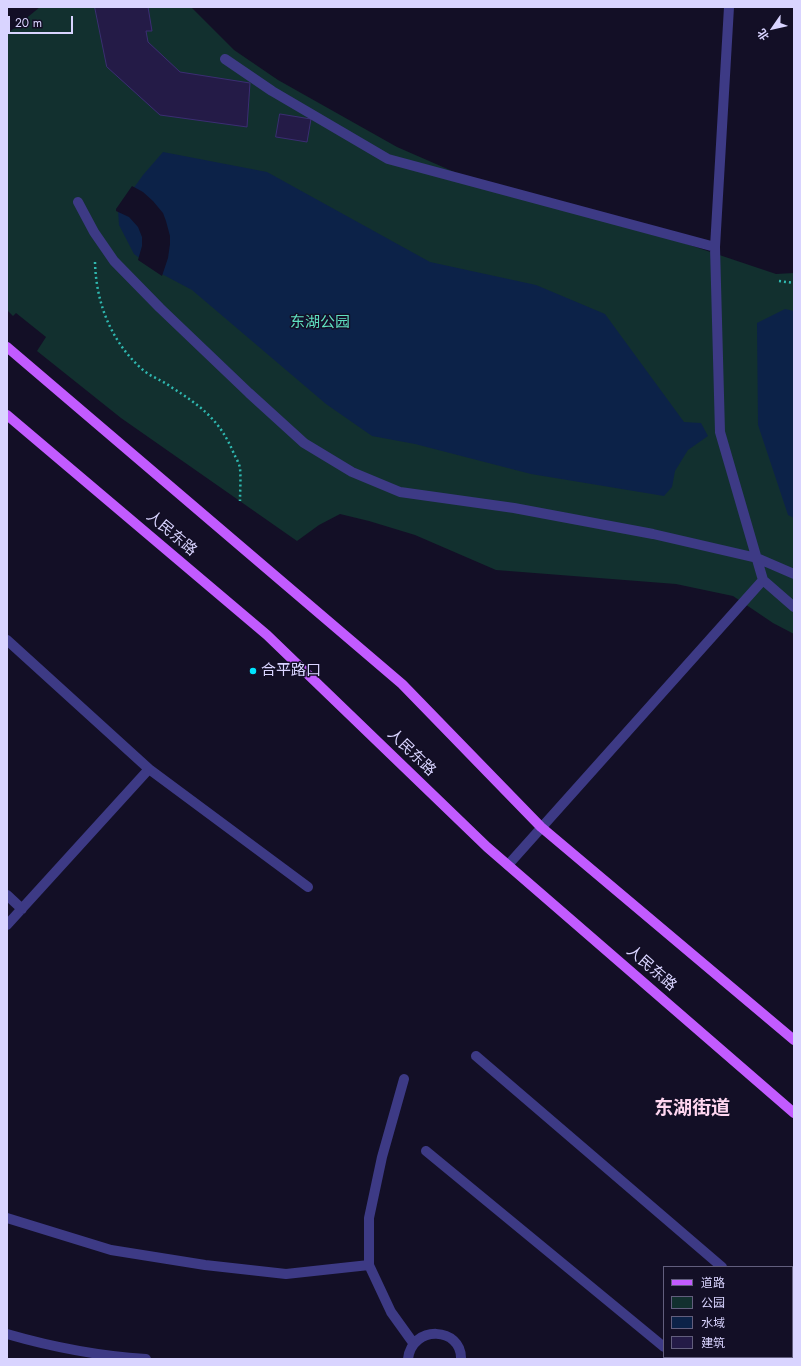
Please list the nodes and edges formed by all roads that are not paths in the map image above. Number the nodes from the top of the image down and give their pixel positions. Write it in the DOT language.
graph roads {
  1 [pos="729,7"];
  2 [pos="225,58"];
  3 [pos="78,202"];
  4 [pos="715,247"];
  5 [pos="7,347"];
  6 [pos="7,415"];
  7 [pos="757,558"];
  8 [pos="794,574"];
  9 [pos="763,580"];
  10 [pos="794,607"];
  11 [pos="7,640"];
  12 [pos="149,769"];
  13 [pos="541,828"];
  14 [pos="508,864"];
  15 [pos="308,887"];
  16 [pos="7,895"];
  17 [pos="22,909"];
  18 [pos="7,925"];
  19 [pos="794,1040"];
  20 [pos="476,1056"];
  21 [pos="404,1079"];
  22 [pos="794,1113"];
  23 [pos="426,1151"];
  24 [pos="7,1218"];
  25 [pos="369,1265"];
  26 [pos="721,1266"];
  27 [pos="7,1334"];
  28 [pos="414,1344"];
  29 [pos="663,1346"];
  30 [pos="146,1359"];
  31 [pos="408,1359"];
  32 [pos="461,1359"];
  1 -- 4 [label="street"];
  2 -- 4 [label="street"];
  3 -- 7 [label="street"];
  4 -- 7 [label="street"];
  5 -- 13 [label="main road"];
  6 -- 14 [label="main road, 人民东路"];
  7 -- 8 [label="street"];
  7 -- 9 [label="street"];
  9 -- 10 [label="street"];
  9 -- 13 [label="street"];
  11 -- 12 [label="street"];
  12 -- 15 [label="street"];
  12 -- 17 [label="street"];
  13 -- 14 [label="street"];
  13 -- 19 [label="main road"];
  14 -- 22 [label="main road, 人民东路"];
  16 -- 17 [label="street"];
  17 -- 18 [label="street"];
  20 -- 26 [label="street"];
  21 -- 25 [label="street"];
  23 -- 29 [label="street"];
  24 -- 25 [label="street"];
  25 -- 28 [label="street"];
  27 -- 30 [label="street"];
  28 -- 31 [label="street"];
  28 -- 32 [label="street"];
}
